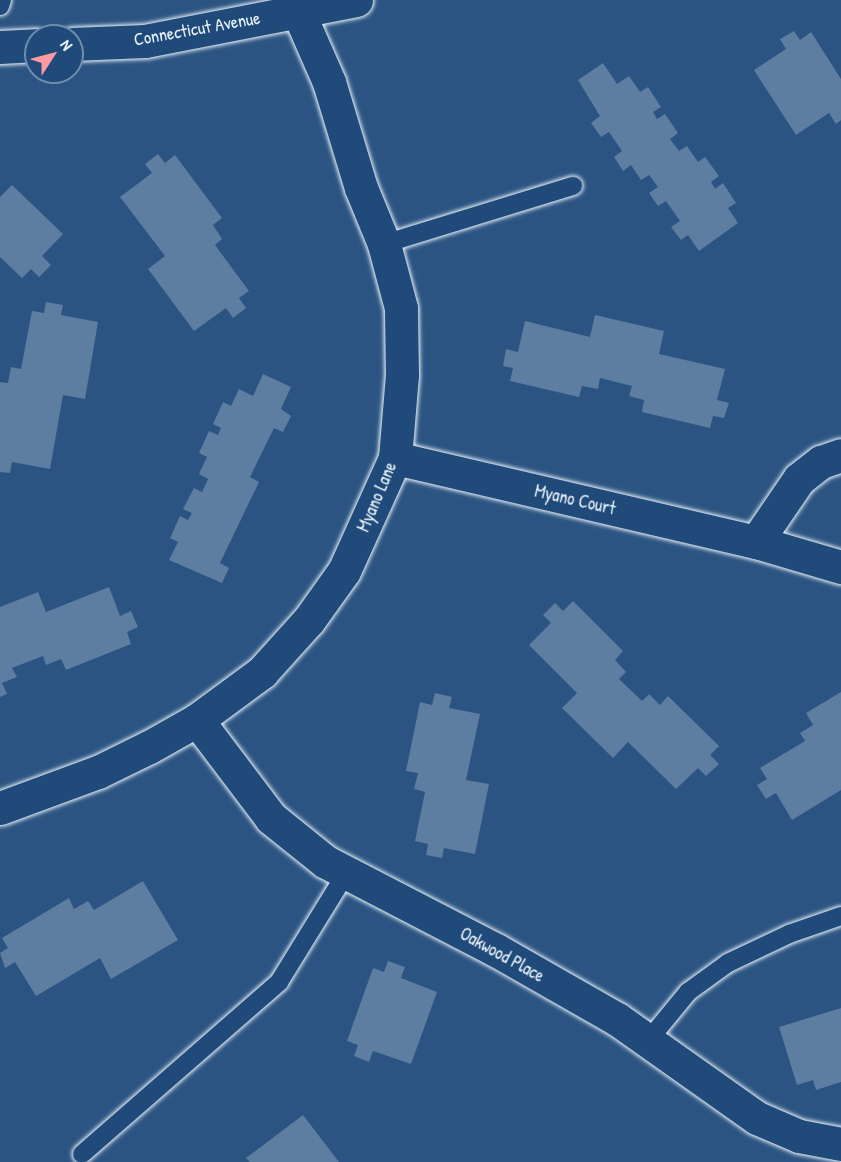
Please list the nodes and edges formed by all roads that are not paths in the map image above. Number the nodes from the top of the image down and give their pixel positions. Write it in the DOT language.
graph roads {
  1 [pos="2,0"];
  2 [pos="356,0"];
  3 [pos="297,5"];
  4 [pos="0,6"];
  5 [pos="84,44"];
  6 [pos="24,46"];
  7 [pos="0,47"];
  8 [pos="573,186"];
  9 [pos="384,244"];
  10 [pos="841,455"];
  11 [pos="394,458"];
  12 [pos="756,542"];
  13 [pos="841,567"];
  14 [pos="197,720"];
  15 [pos="0,808"];
  16 [pos="347,872"];
  17 [pos="841,916"];
  18 [pos="647,1042"];
  19 [pos="841,1144"];
  20 [pos="82,1154"];
  1 -- 4 [label="lane"];
  2 -- 3 [label="street, Connecticut Avenue"];
  3 -- 5 [label="street, Connecticut Avenue"];
  3 -- 9 [label="street, Myano Lane"];
  6 -- 7 [label="street"];
  8 -- 9 [label="lane"];
  9 -- 11 [label="street, Myano Lane"];
  10 -- 12 [label="street"];
  11 -- 12 [label="street, Myano Court"];
  11 -- 14 [label="street, Myano Lane"];
  12 -- 13 [label="street, Myano Court"];
  14 -- 15 [label="street, Myano Lane"];
  14 -- 16 [label="street, Oakwood Place"];
  16 -- 18 [label="street, Oakwood Place"];
  16 -- 20 [label="lane"];
  17 -- 18 [label="lane"];
  18 -- 19 [label="street, Oakwood Place"];
}
